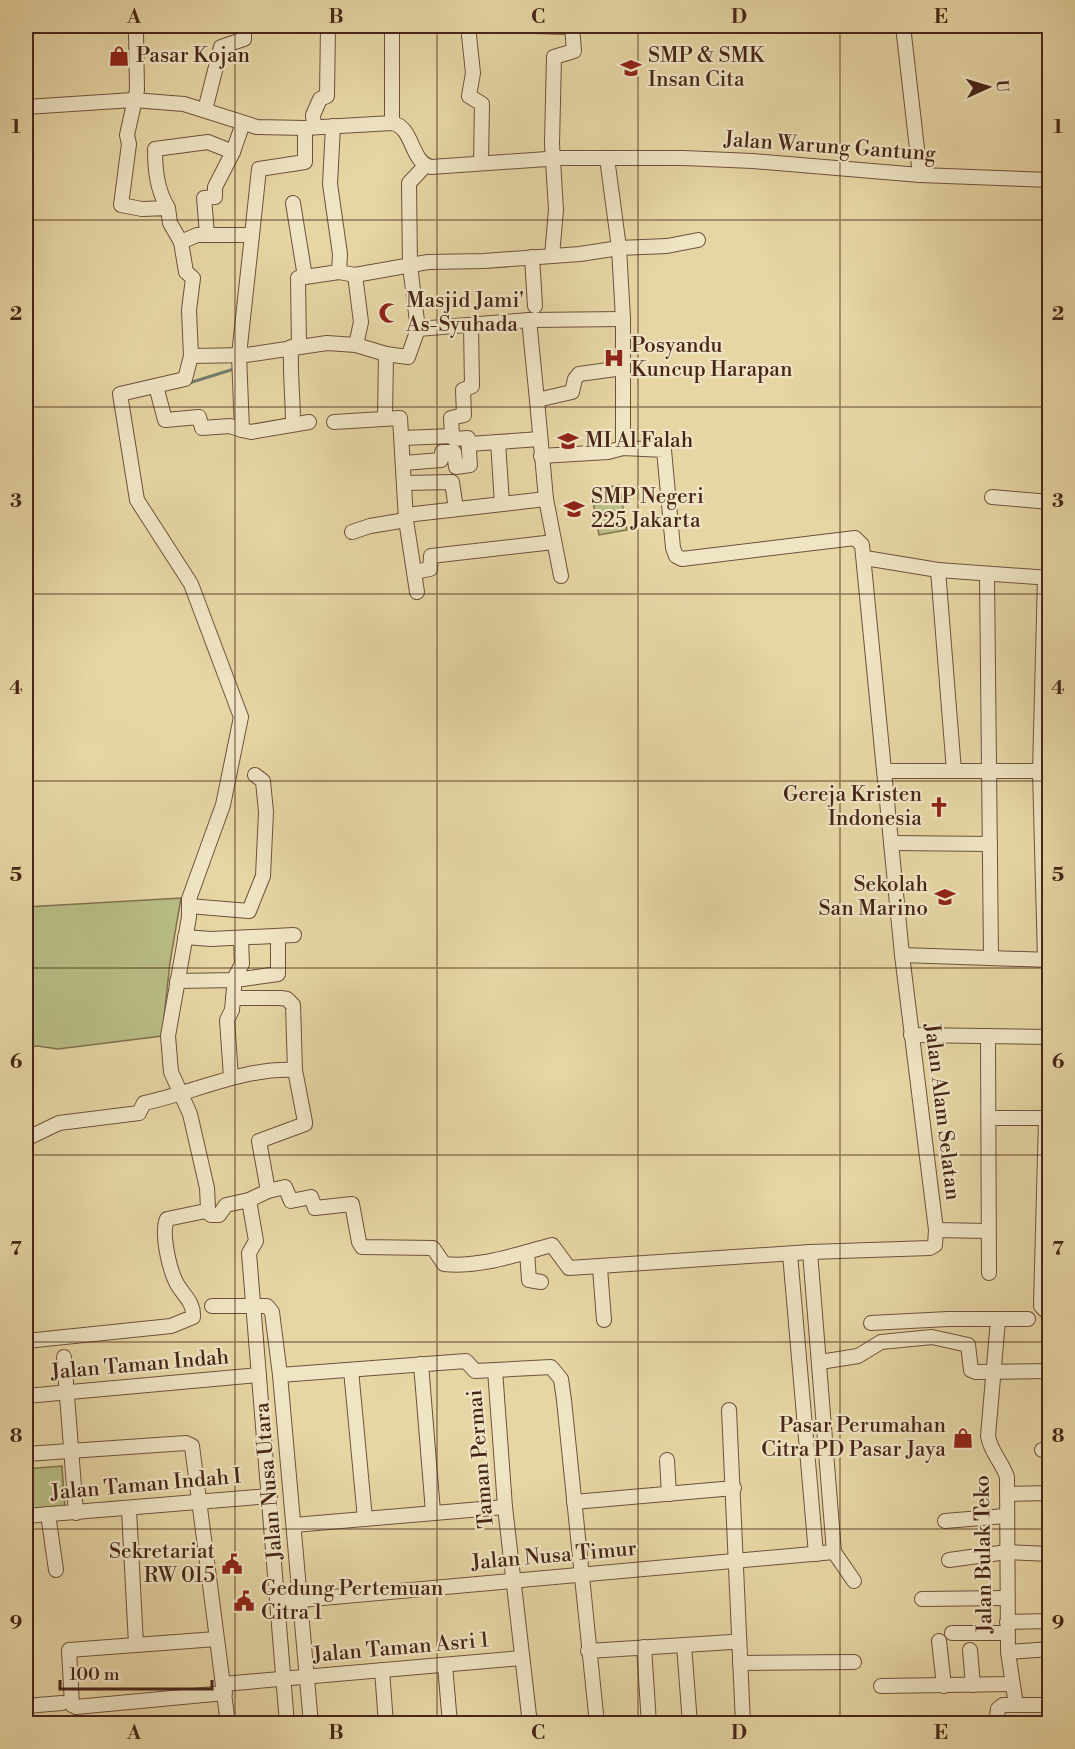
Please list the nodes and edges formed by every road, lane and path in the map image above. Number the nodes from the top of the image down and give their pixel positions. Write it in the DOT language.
graph roads {
  1 [pos="244,26"];
  2 [pos="328,26"];
  3 [pos="392,26"];
  4 [pos="468,26"];
  5 [pos="532,26"];
  6 [pos="572,26"];
  7 [pos="903,26"];
  8 [pos="136,33"];
  9 [pos="133,100"];
  10 [pos="26,107"];
  11 [pos="205,110"];
  12 [pos="243,123"];
  13 [pos="392,123"];
  14 [pos="333,126"];
  15 [pos="309,127"];
  16 [pos="129,144"];
  17 [pos="146,145"];
  18 [pos="233,152"];
  19 [pos="552,158"];
  20 [pos="606,158"];
  21 [pos="480,163"];
  22 [pos="425,166"];
  23 [pos="920,175"];
  24 [pos="1050,180"];
  25 [pos="292,203"];
  26 [pos="168,208"];
  27 [pos="207,234"];
  28 [pos="252,235"];
  29 [pos="698,240"];
  30 [pos="181,242"];
  31 [pos="619,248"];
  32 [pos="552,256"];
  33 [pos="531,257"];
  34 [pos="410,266"];
  35 [pos="339,272"];
  36 [pos="355,275"];
  37 [pos="305,277"];
  38 [pos="535,306"];
  39 [pos="623,319"];
  40 [pos="529,320"];
  41 [pos="471,326"];
  42 [pos="416,334"];
  43 [pos="356,345"];
  44 [pos="295,347"];
  45 [pos="386,354"];
  46 [pos="191,356"];
  47 [pos="241,360"];
  48 [pos="623,368"];
  49 [pos="157,389"];
  50 [pos="537,400"];
  51 [pos="385,418"];
  52 [pos="309,422"];
  53 [pos="334,422"];
  54 [pos="293,424"];
  55 [pos="242,430"];
  56 [pos="452,436"];
  57 [pos="402,438"];
  58 [pos="540,439"];
  59 [pos="498,442"];
  60 [pos="470,444"];
  61 [pos="623,448"];
  62 [pos="541,456"];
  63 [pos="404,463"];
  64 [pos="405,483"];
  65 [pos="992,497"];
  66 [pos="546,499"];
  67 [pos="1050,502"];
  68 [pos="501,504"];
  69 [pos="456,509"];
  70 [pos="406,518"];
  71 [pos="352,532"];
  72 [pos="554,542"];
  73 [pos="865,558"];
  74 [pos="938,570"];
  75 [pos="414,572"];
  76 [pos="987,573"];
  77 [pos="561,576"];
  78 [pos="1047,578"];
  79 [pos="417,592"];
  80 [pos="885,771"];
  81 [pos="954,771"];
  82 [pos="988,771"];
  83 [pos="1045,771"];
  84 [pos="255,775"];
  85 [pos="891,843"];
  86 [pos="990,844"];
  87 [pos="189,906"];
  88 [pos="294,935"];
  89 [pos="278,936"];
  90 [pos="185,937"];
  91 [pos="241,938"];
  92 [pos="902,955"];
  93 [pos="992,957"];
  94 [pos="1047,960"];
  95 [pos="235,980"];
  96 [pos="177,981"];
  97 [pos="233,998"];
  98 [pos="911,1035"];
  99 [pos="988,1036"];
  100 [pos="1050,1037"];
  101 [pos="295,1070"];
  102 [pos="231,1077"];
  103 [pos="182,1095"];
  104 [pos="989,1118"];
  105 [pos="1048,1118"];
  106 [pos="26,1137"];
  107 [pos="268,1191"];
  108 [pos="249,1200"];
  109 [pos="206,1210"];
  110 [pos="936,1230"];
  111 [pos="988,1230"];
  112 [pos="527,1251"];
  113 [pos="810,1252"];
  114 [pos="790,1254"];
  115 [pos="600,1268"];
  116 [pos="989,1273"];
  117 [pos="541,1282"];
  118 [pos="212,1306"];
  119 [pos="253,1306"];
  120 [pos="1045,1310"];
  121 [pos="1028,1319"];
  122 [pos="604,1320"];
  123 [pos="998,1320"];
  124 [pos="871,1323"];
  125 [pos="26,1341"];
  126 [pos="64,1357"];
  127 [pos="820,1362"];
  128 [pos="421,1364"];
  129 [pos="351,1370"];
  130 [pos="495,1370"];
  131 [pos="995,1371"];
  132 [pos="1050,1371"];
  133 [pos="259,1375"];
  134 [pos="280,1375"];
  135 [pos="66,1393"];
  136 [pos="26,1396"];
  137 [pos="729,1410"];
  138 [pos="71,1451"];
  139 [pos="827,1452"];
  140 [pos="26,1454"];
  141 [pos="808,1454"];
  142 [pos="667,1460"];
  143 [pos="734,1488"];
  144 [pos="1050,1493"];
  145 [pos="669,1494"];
  146 [pos="1007,1494"];
  147 [pos="270,1496"];
  148 [pos="198,1502"];
  149 [pos="574,1502"];
  150 [pos="506,1507"];
  151 [pos="129,1510"];
  152 [pos="433,1512"];
  153 [pos="76,1513"];
  154 [pos="48,1514"];
  155 [pos="26,1516"];
  156 [pos="1005,1516"];
  157 [pos="365,1519"];
  158 [pos="945,1521"];
  159 [pos="294,1525"];
  160 [pos="834,1552"];
  161 [pos="1006,1552"];
  162 [pos="816,1554"];
  163 [pos="1050,1554"];
  164 [pos="949,1560"];
  165 [pos="738,1561"];
  166 [pos="56,1570"];
  167 [pos="580,1575"];
  168 [pos="513,1581"];
  169 [pos="854,1581"];
  170 [pos="1007,1598"];
  171 [pos="922,1599"];
  172 [pos="300,1600"];
  173 [pos="278,1602"];
  174 [pos="1050,1621"];
  175 [pos="1007,1628"];
  176 [pos="952,1633"];
  177 [pos="216,1639"];
  178 [pos="939,1641"];
  179 [pos="732,1642"];
  180 [pos="136,1644"];
  181 [pos="684,1645"];
  182 [pos="644,1647"];
  183 [pos="1050,1649"];
  184 [pos="970,1650"];
  185 [pos="588,1651"];
  186 [pos="1008,1652"];
  187 [pos="521,1658"];
  188 [pos="854,1662"];
  189 [pos="740,1663"];
  190 [pos="445,1665"];
  191 [pos="382,1670"];
  192 [pos="307,1677"];
  193 [pos="284,1679"];
  194 [pos="1012,1684"];
  195 [pos="974,1685"];
  196 [pos="881,1686"];
  197 [pos="945,1686"];
  198 [pos="224,1689"];
  199 [pos="1016,1704"];
  200 [pos="68,1705"];
  201 [pos="1050,1705"];
  202 [pos="26,1706"];
  203 [pos="228,1724"];
  204 [pos="287,1724"];
  205 [pos="310,1724"];
  206 [pos="386,1724"];
  207 [pos="450,1724"];
  208 [pos="530,1724"];
  209 [pos="597,1724"];
  210 [pos="649,1724"];
  211 [pos="690,1724"];
  212 [pos="743,1724"];
  213 [pos="996,1724"];
  1 -- 11 [label="street"];
  2 -- 15 [label="street"];
  3 -- 13 [label="street"];
  4 -- 21 [label="street"];
  5 -- 6 [label="street"];
  6 -- 19 [label="street"];
  7 -- 23 [label="street"];
  8 -- 9 [label="street"];
  9 -- 10 [label="street"];
  9 -- 11 [label="street"];
  9 -- 16 [label="street"];
  11 -- 12 [label="street"];
  12 -- 15 [label="street"];
  12 -- 18 [label="street"];
  13 -- 14 [label="street"];
  13 -- 22 [label="street"];
  14 -- 15 [label="street"];
  14 -- 35 [label="street"];
  15 -- 28 [label="street"];
  16 -- 17 [label="street"];
  16 -- 26 [label="street"];
  18 -- 26 [label="street"];
  18 -- 27 [label="street"];
  19 -- 20 [label="street, Jalan Warung Gantung"];
  19 -- 21 [label="street, Jalan Warung Gantung"];
  19 -- 32 [label="street"];
  20 -- 23 [label="street, Jalan Warung Gantung"];
  20 -- 31 [label="street"];
  21 -- 22 [label="street, Jalan Warung Gantung"];
  22 -- 34 [label="street"];
  23 -- 24 [label="street, Jalan Warung Gantung"];
  25 -- 37 [label="street"];
  26 -- 30 [label="street"];
  27 -- 28 [label="street"];
  27 -- 30 [label="street"];
  28 -- 47 [label="street"];
  29 -- 31 [label="street"];
  30 -- 46 [label="street"];
  31 -- 32 [label="street"];
  31 -- 39 [label="street"];
  32 -- 33 [label="street"];
  33 -- 34 [label="street"];
  33 -- 38 [label="street"];
  34 -- 36 [label="street"];
  34 -- 42 [label="street"];
  35 -- 36 [label="street"];
  35 -- 37 [label="street"];
  36 -- 43 [label="street"];
  37 -- 44 [label="street"];
  39 -- 40 [label="street"];
  39 -- 48 [label="street"];
  40 -- 41 [label="street"];
  40 -- 50 [label="street"];
  41 -- 42 [label="street"];
  41 -- 56 [label="street"];
  42 -- 45 [label="street"];
  43 -- 44 [label="street"];
  43 -- 45 [label="street"];
  44 -- 47 [label="street"];
  44 -- 54 [label="street"];
  45 -- 51 [label="street"];
  46 -- 47 [label="street"];
  46 -- 49 [label="street"];
  47 -- 55 [label="street"];
  48 -- 50 [label="street"];
  48 -- 61 [label="street"];
  49 -- 55 [label="street"];
  49 -- 87 [label="street"];
  50 -- 58 [label="street"];
  51 -- 53 [label="street"];
  51 -- 57 [label="street"];
  52 -- 54 [label="street"];
  54 -- 55 [label="street"];
  56 -- 57 [label="street"];
  56 -- 60 [label="street"];
  57 -- 63 [label="street"];
  58 -- 59 [label="street"];
  58 -- 62 [label="street"];
  59 -- 60 [label="street"];
  59 -- 68 [label="street"];
  60 -- 63 [label="street"];
  61 -- 62 [label="street"];
  61 -- 73 [label="street"];
  62 -- 66 [label="street"];
  63 -- 64 [label="street"];
  64 -- 69 [label="street"];
  64 -- 70 [label="street"];
  65 -- 67 [label="street"];
  66 -- 68 [label="street"];
  66 -- 72 [label="street"];
  68 -- 69 [label="street"];
  69 -- 70 [label="street"];
  70 -- 71 [label="street"];
  70 -- 75 [label="street"];
  72 -- 75 [label="street"];
  72 -- 77 [label="street"];
  73 -- 74 [label="street"];
  73 -- 80 [label="street, Jalan Alam Selatan"];
  74 -- 76 [label="street"];
  74 -- 81 [label="street"];
  75 -- 79 [label="street"];
  76 -- 78 [label="street"];
  76 -- 82 [label="street"];
  78 -- 83 [label="street"];
  80 -- 81 [label="street"];
  80 -- 85 [label="street, Jalan Alam Selatan"];
  81 -- 82 [label="street"];
  82 -- 83 [label="street"];
  82 -- 86 [label="street"];
  83 -- 94 [label="street"];
  84 -- 87 [label="street"];
  85 -- 86 [label="street"];
  85 -- 92 [label="street, Jalan Alam Selatan"];
  86 -- 93 [label="street"];
  87 -- 90 [label="street"];
  88 -- 89 [label="street"];
  89 -- 91 [label="street"];
  89 -- 95 [label="street"];
  90 -- 91 [label="street"];
  90 -- 96 [label="street"];
  91 -- 95 [label="street"];
  92 -- 93 [label="street"];
  92 -- 98 [label="street, Jalan Alam Selatan"];
  93 -- 94 [label="street"];
  95 -- 96 [label="street"];
  95 -- 97 [label="street"];
  96 -- 103 [label="street"];
  97 -- 101 [label="street"];
  97 -- 102 [label="street"];
  98 -- 99 [label="street"];
  98 -- 110 [label="street, Jalan Alam Selatan"];
  99 -- 100 [label="street"];
  99 -- 104 [label="street"];
  101 -- 102 [label="street"];
  101 -- 107 [label="street"];
  102 -- 103 [label="street"];
  103 -- 106 [label="street"];
  103 -- 109 [label="street"];
  104 -- 105 [label="street"];
  104 -- 111 [label="street"];
  105 -- 120 [label="street"];
  107 -- 108 [label="street"];
  107 -- 112 [label="street"];
  108 -- 109 [label="street"];
  108 -- 119 [label="street"];
  109 -- 125 [label="street"];
  110 -- 111 [label="street"];
  110 -- 113 [label="street, Jalan Alam Selatan"];
  111 -- 116 [label="street"];
  112 -- 115 [label="street"];
  112 -- 117 [label="street"];
  113 -- 114 [label="street"];
  113 -- 127 [label="street"];
  114 -- 115 [label="street"];
  114 -- 141 [label="street"];
  115 -- 122 [label="street"];
  118 -- 119 [label="street"];
  119 -- 133 [label="street"];
  119 -- 134 [label="street, Jalan Nusa Utara"];
  121 -- 123 [label="street"];
  123 -- 124 [label="street"];
  123 -- 131 [label="street, Jalan Bulak Teko"];
  126 -- 135 [label="street"];
  127 -- 131 [label="street"];
  127 -- 139 [label="street"];
  128 -- 129 [label="street"];
  128 -- 130 [label="street"];
  128 -- 152 [label="street"];
  129 -- 134 [label="street"];
  129 -- 157 [label="street"];
  130 -- 149 [label="street"];
  130 -- 150 [label="street, Taman Permai"];
  131 -- 132 [label="street"];
  131 -- 146 [label="street, Jalan Bulak Teko"];
  133 -- 135 [label="street, Jalan Taman Indah"];
  133 -- 147 [label="street"];
  134 -- 159 [label="street, Jalan Nusa Utara"];
  135 -- 136 [label="street, Jalan Taman Indah"];
  135 -- 138 [label="street"];
  137 -- 143 [label="street"];
  138 -- 140 [label="street"];
  138 -- 148 [label="street"];
  138 -- 153 [label="street"];
  139 -- 141 [label="street"];
  139 -- 160 [label="street"];
  141 -- 162 [label="street"];
  142 -- 145 [label="street"];
  143 -- 145 [label="street"];
  143 -- 165 [label="street"];
  144 -- 146 [label="street"];
  145 -- 149 [label="street"];
  146 -- 156 [label="street, Jalan Bulak Teko"];
  147 -- 148 [label="street, Jalan Taman Indah I"];
  147 -- 173 [label="street"];
  148 -- 151 [label="street, Jalan Taman Indah I"];
  148 -- 177 [label="street"];
  149 -- 167 [label="street"];
  150 -- 152 [label="street"];
  150 -- 168 [label="street, Taman Permai"];
  151 -- 153 [label="street, Jalan Taman Indah I"];
  151 -- 180 [label="street"];
  152 -- 157 [label="street"];
  153 -- 154 [label="street, Jalan Taman Indah I"];
  154 -- 155 [label="street, Jalan Taman Indah I"];
  154 -- 166 [label="street"];
  156 -- 158 [label="street"];
  156 -- 161 [label="street, Jalan Bulak Teko"];
  157 -- 159 [label="street"];
  159 -- 172 [label="street, Jalan Nusa Utara"];
  160 -- 162 [label="street, Jalan Nusa Timur"];
  160 -- 169 [label="street"];
  161 -- 163 [label="street"];
  161 -- 164 [label="street"];
  161 -- 170 [label="street, Jalan Bulak Teko"];
  162 -- 165 [label="street, Jalan Nusa Timur"];
  165 -- 167 [label="street, Jalan Nusa Timur"];
  165 -- 189 [label="street"];
  167 -- 168 [label="street, Jalan Nusa Timur"];
  167 -- 185 [label="street"];
  168 -- 172 [label="street, Jalan Nusa Timur"];
  168 -- 187 [label="street, Taman Permai"];
  170 -- 171 [label="street"];
  170 -- 175 [label="street, Jalan Bulak Teko"];
  172 -- 173 [label="street, Jalan Nusa Timur"];
  172 -- 192 [label="street, Jalan Nusa Utara"];
  173 -- 193 [label="street"];
  174 -- 175 [label="street"];
  175 -- 176 [label="street"];
  175 -- 186 [label="street, Jalan Bulak Teko"];
  177 -- 180 [label="street"];
  177 -- 198 [label="street"];
  178 -- 197 [label="street"];
  179 -- 181 [label="street"];
  180 -- 200 [label="street"];
  181 -- 182 [label="street"];
  181 -- 211 [label="street"];
  182 -- 185 [label="street"];
  182 -- 210 [label="street"];
  183 -- 186 [label="street"];
  184 -- 195 [label="street"];
  185 -- 209 [label="street"];
  186 -- 194 [label="street, Jalan Bulak Teko"];
  187 -- 190 [label="street, Jalan Taman Asri 1"];
  187 -- 208 [label="street, Taman Permai"];
  188 -- 189 [label="street"];
  189 -- 212 [label="street"];
  190 -- 191 [label="street, Jalan Taman Asri 1"];
  190 -- 207 [label="street"];
  191 -- 192 [label="street, Jalan Taman Asri 1"];
  191 -- 206 [label="street"];
  192 -- 193 [label="street, Jalan Taman Asri 1"];
  192 -- 205 [label="street, Jalan Nusa Utara"];
  193 -- 198 [label="street, Jalan Taman Asri 1"];
  193 -- 204 [label="street"];
  194 -- 195 [label="street"];
  194 -- 199 [label="street, Jalan Bulak Teko"];
  195 -- 197 [label="street"];
  196 -- 197 [label="street"];
  198 -- 200 [label="street, Jalan Taman Asri 1"];
  198 -- 203 [label="street"];
  199 -- 201 [label="street"];
  199 -- 213 [label="street"];
  200 -- 202 [label="street, Jalan Taman Asri 1"];
}
